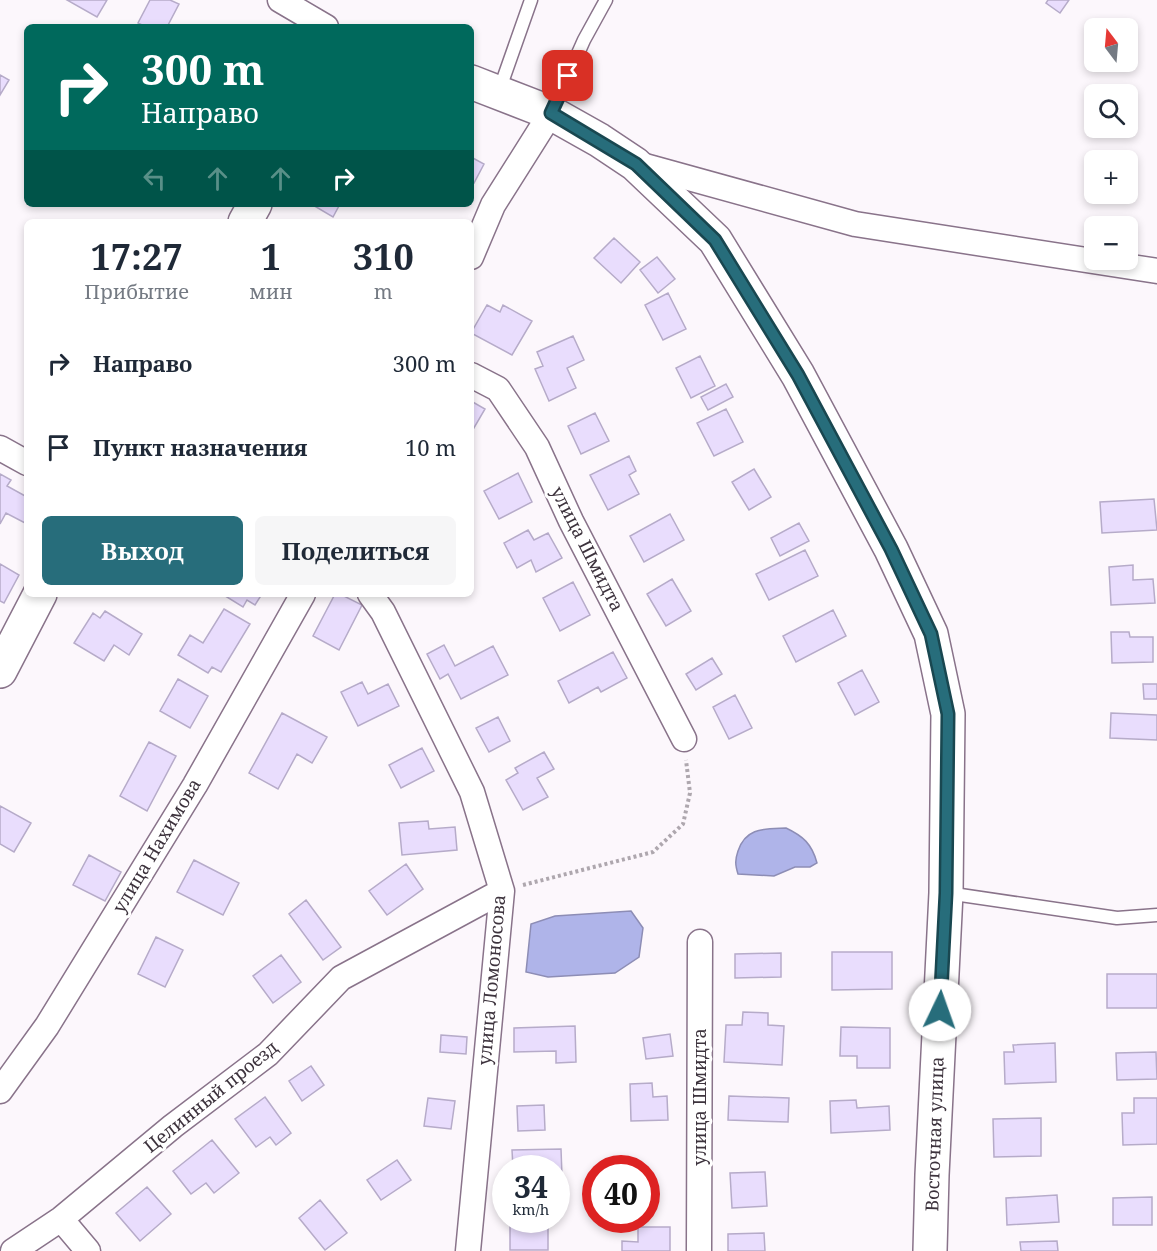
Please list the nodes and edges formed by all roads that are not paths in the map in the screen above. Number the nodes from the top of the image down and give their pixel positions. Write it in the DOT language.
graph roads {
  1 [pos="280,0"];
  2 [pos="531,0"];
  3 [pos="606,0"];
  4 [pos="321,24"];
  5 [pos="485,87"];
  6 [pos="551,113"];
  7 [pos="636,164"];
  8 [pos="474,250"];
  9 [pos="1157,271"];
  10 [pos="474,377"];
  11 [pos="0,448"];
  12 [pos="24,461"];
  13 [pos="37,597"];
  14 [pos="301,597"];
  15 [pos="372,597"];
  16 [pos="0,671"];
  17 [pos="684,739"];
  18 [pos="502,891"];
  19 [pos="946,893"];
  20 [pos="1157,915"];
  21 [pos="700,942"];
  22 [pos="0,1091"];
  23 [pos="62,1219"];
  24 [pos="13,1251"];
  25 [pos="88,1251"];
  26 [pos="468,1251"];
  27 [pos="699,1251"];
  28 [pos="930,1251"];
  1 -- 4 [label="street"];
  2 -- 5 [label="lane"];
  3 -- 6 [label="lane"];
  5 -- 6 [label="street, Восточная улица"];
  6 -- 7 [label="street, Восточная улица"];
  6 -- 8 [label="street"];
  7 -- 9 [label="street"];
  7 -- 19 [label="street, Восточная улица"];
  10 -- 17 [label="street, улица Шмидта"];
  11 -- 12 [label="street"];
  13 -- 16 [label="street"];
  14 -- 22 [label="street, улица Нахимова"];
  15 -- 18 [label="street, улица Ломоносова"];
  18 -- 23 [label="street, Целинный проезд"];
  18 -- 26 [label="street, улица Ломоносова"];
  19 -- 20 [label="lane"];
  19 -- 28 [label="street, Восточная улица"];
  21 -- 27 [label="street, улица Шмидта"];
  23 -- 24 [label="street, Целинный проезд"];
  23 -- 25 [label="street"];
}
